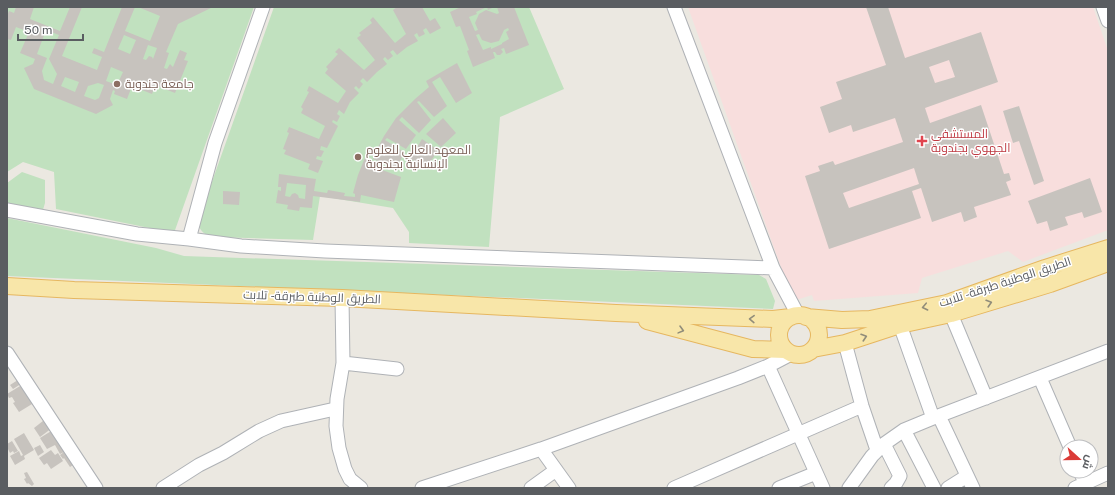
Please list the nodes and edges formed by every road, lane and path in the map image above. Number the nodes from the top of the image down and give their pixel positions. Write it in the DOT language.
graph roads {
  1 [pos="262,7"];
  2 [pos="674,7"];
  3 [pos="1103,7"];
  4 [pos="1108,21"];
  5 [pos="7,210"];
  6 [pos="189,239"];
  7 [pos="1108,248"];
  8 [pos="1108,263"];
  9 [pos="773,268"];
  10 [pos="7,286"];
  11 [pos="342,298"];
  12 [pos="616,313"];
  13 [pos="951,314"];
  14 [pos="799,316"];
  15 [pos="900,325"];
  16 [pos="845,343"];
  17 [pos="813,349"];
  18 [pos="1108,351"];
  19 [pos="788,352"];
  20 [pos="7,353"];
  21 [pos="343,363"];
  22 [pos="768,366"];
  23 [pos="397,369"];
  24 [pos="1040,378"];
  25 [pos="986,398"];
  26 [pos="862,406"];
  27 [pos="336,409"];
  28 [pos="936,417"];
  29 [pos="904,430"];
  30 [pos="798,434"];
  31 [pos="1067,439"];
  32 [pos="880,447"];
  33 [pos="541,449"];
  34 [pos="556,470"];
  35 [pos="816,473"];
  36 [pos="1108,473"];
  37 [pos="967,476"];
  38 [pos="441,485"];
  39 [pos="1080,486"];
  40 [pos="680,487"];
  41 [pos="96,488"];
  42 [pos="163,488"];
  43 [pos="361,488"];
  44 [pos="422,488"];
  45 [pos="531,488"];
  46 [pos="569,488"];
  47 [pos="779,488"];
  48 [pos="823,488"];
  49 [pos="849,488"];
  50 [pos="891,488"];
  51 [pos="934,488"];
  52 [pos="948,488"];
  53 [pos="973,488"];
  1 -- 6 [label="street"];
  2 -- 9 [label="street"];
  3 -- 4 [label="street"];
  5 -- 6 [label="street"];
  6 -- 9 [label="street"];
  7 -- 14 [label="main road, الطريق الوطنية طبرقة - تلابت, one-way"];
  13 -- 8 [label="main road, الطريق الوطنية طبرقة - تلابت, one-way"];
  9 -- 14 [label="street"];
  10 -- 11 [label="main road, الطريق الوطنية طبرقة - تلابت"];
  11 -- 12 [label="main road, الطريق الوطنية طبرقة - تلابت"];
  11 -- 21 [label="street"];
  14 -- 12 [label="main road, الطريق الوطنية طبرقة - تلابت, one-way"];
  12 -- 19 [label="main road, الطريق الوطنية طبرقة - تلابت, one-way"];
  13 -- 15 [label="main road, الطريق الوطنية طبرقة - تلابت"];
  13 -- 25 [label="street"];
  14 -- 17 [label="main road"];
  14 -- 19 [label="main road"];
  16 -- 15 [label="main road, الطريق الوطنية طبرقة - تلابت, one-way"];
  15 -- 28 [label="street"];
  16 -- 17 [label="main road, الطريق الوطنية طبرقة - تلابت"];
  16 -- 26 [label="street"];
  17 -- 19 [label="main road"];
  18 -- 24 [label="street"];
  19 -- 22 [label="street"];
  20 -- 41 [label="street"];
  21 -- 23 [label="street"];
  21 -- 27 [label="street"];
  22 -- 30 [label="street"];
  22 -- 33 [label="street"];
  24 -- 25 [label="street"];
  24 -- 31 [label="street"];
  25 -- 28 [label="street"];
  26 -- 30 [label="street"];
  26 -- 32 [label="street"];
  27 -- 42 [label="street"];
  27 -- 43 [label="street"];
  28 -- 29 [label="street"];
  28 -- 37 [label="street"];
  29 -- 32 [label="street"];
  29 -- 51 [label="street"];
  30 -- 35 [label="street"];
  30 -- 40 [label="street"];
  32 -- 49 [label="street"];
  32 -- 50 [label="street"];
  33 -- 34 [label="street"];
  33 -- 38 [label="street"];
  34 -- 45 [label="street"];
  34 -- 46 [label="street"];
  35 -- 47 [label="street"];
  35 -- 48 [label="street"];
  36 -- 39 [label="street"];
  37 -- 52 [label="street"];
  37 -- 53 [label="street"];
  38 -- 44 [label="street"];
}
